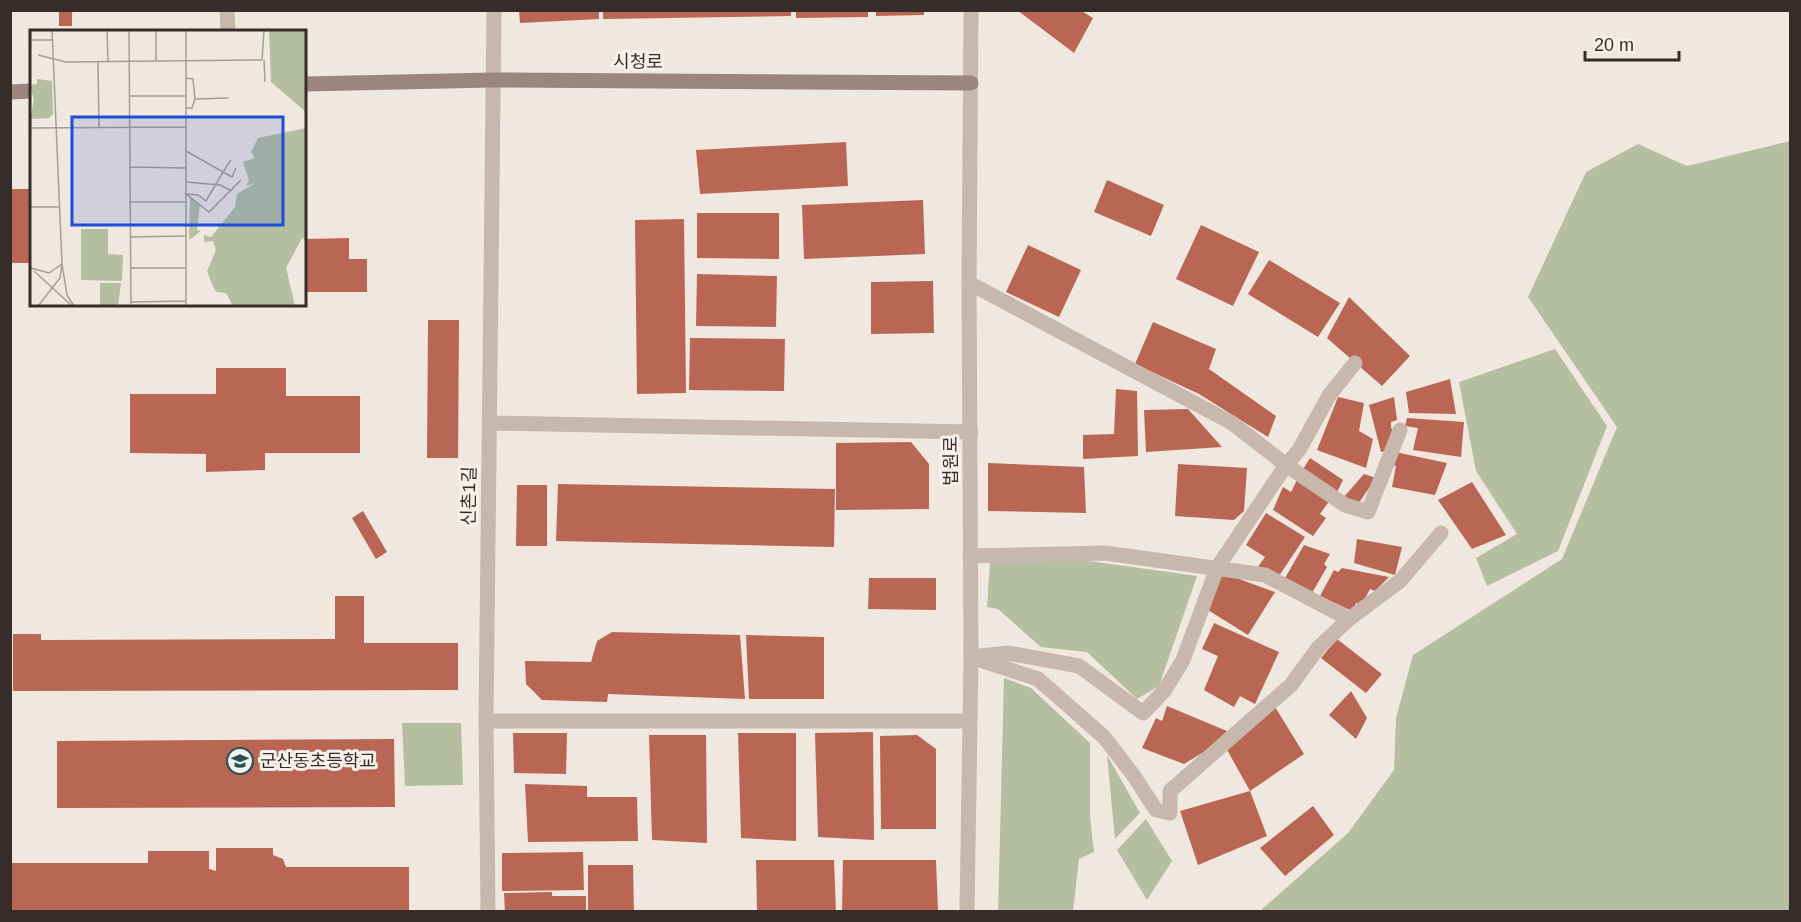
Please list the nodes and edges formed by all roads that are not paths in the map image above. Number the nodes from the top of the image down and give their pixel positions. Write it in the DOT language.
graph roads {
  1 [pos="228,10"];
  2 [pos="494,10"];
  3 [pos="971,10"];
  4 [pos="228,30"];
  5 [pos="493,80"];
  6 [pos="971,83"];
  7 [pos="306,84"];
  8 [pos="30,91"];
  9 [pos="10,92"];
  10 [pos="969,283"];
  11 [pos="1355,363"];
  12 [pos="490,423"];
  13 [pos="1400,429"];
  14 [pos="971,432"];
  15 [pos="1286,465"];
  16 [pos="1441,533"];
  17 [pos="970,556"];
  18 [pos="1217,568"];
  19 [pos="1349,619"];
  20 [pos="971,657"];
  21 [pos="486,721"];
  22 [pos="969,721"];
  23 [pos="488,912"];
  24 [pos="967,912"];
  1 -- 4 [label="street"];
  2 -- 5 [label="street, 신촌1길"];
  3 -- 6 [label="street, 법원로"];
  5 -- 6 [label="street, 시청로"];
  5 -- 7 [label="street, 시청로"];
  5 -- 12 [label="street, 신촌1길"];
  6 -- 10 [label="street, 법원로"];
  8 -- 9 [label="street"];
  10 -- 14 [label="street, 법원로"];
  10 -- 15 [label="street"];
  11 -- 15 [label="street"];
  12 -- 14 [label="street"];
  12 -- 21 [label="street, 신촌1길"];
  13 -- 15 [label="street"];
  14 -- 17 [label="street, 법원로"];
  15 -- 18 [label="street"];
  16 -- 19 [label="street"];
  17 -- 18 [label="street"];
  17 -- 20 [label="street, 법원로"];
  18 -- 19 [label="street"];
  18 -- 20 [label="street"];
  19 -- 20 [label="street"];
  20 -- 22 [label="street, 법원로"];
  21 -- 22 [label="street"];
  21 -- 23 [label="street, 신촌1길"];
  22 -- 24 [label="street, 법원로"];
}
